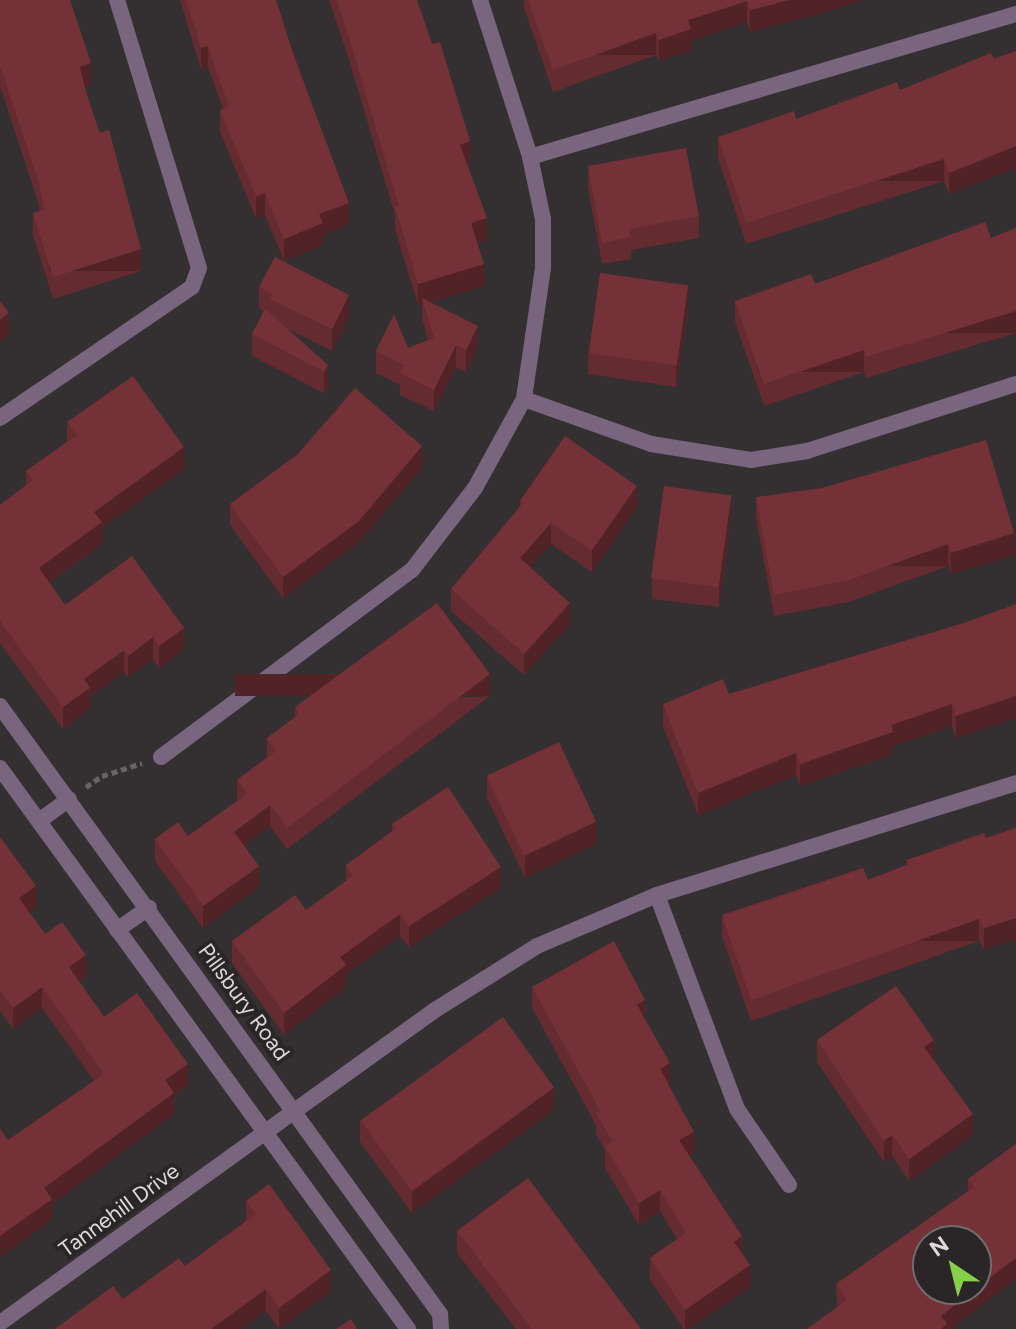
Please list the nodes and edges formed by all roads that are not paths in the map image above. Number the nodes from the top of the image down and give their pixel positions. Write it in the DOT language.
graph roads {
  1 [pos="117,0"];
  2 [pos="480,0"];
  3 [pos="1016,14"];
  4 [pos="530,157"];
  5 [pos="1016,384"];
  6 [pos="524,399"];
  7 [pos="0,418"];
  8 [pos="0,706"];
  9 [pos="161,757"];
  10 [pos="0,768"];
  11 [pos="1016,783"];
  12 [pos="69,799"];
  13 [pos="39,821"];
  14 [pos="657,895"];
  15 [pos="149,908"];
  16 [pos="117,930"];
  17 [pos="294,1110"];
  18 [pos="264,1133"];
  19 [pos="789,1185"];
  20 [pos="0,1323"];
  21 [pos="408,1329"];
  22 [pos="441,1329"];
  1 -- 7 [label="street"];
  2 -- 4 [label="street"];
  3 -- 4 [label="street"];
  4 -- 6 [label="street"];
  5 -- 6 [label="street"];
  6 -- 9 [label="street"];
  8 -- 12 [label="street, Pillsbury Road"];
  10 -- 13 [label="street"];
  11 -- 14 [label="street, Tannehill Drive"];
  12 -- 13 [label="street"];
  12 -- 15 [label="street, Pillsbury Road"];
  13 -- 16 [label="street"];
  14 -- 17 [label="street, Tannehill Drive"];
  14 -- 19 [label="street"];
  15 -- 16 [label="street"];
  15 -- 17 [label="street, Pillsbury Road"];
  16 -- 18 [label="street"];
  17 -- 18 [label="street, Tannehill Drive"];
  17 -- 22 [label="street, Pillsbury Road"];
  18 -- 20 [label="street, Tannehill Drive"];
  18 -- 21 [label="street"];
}
